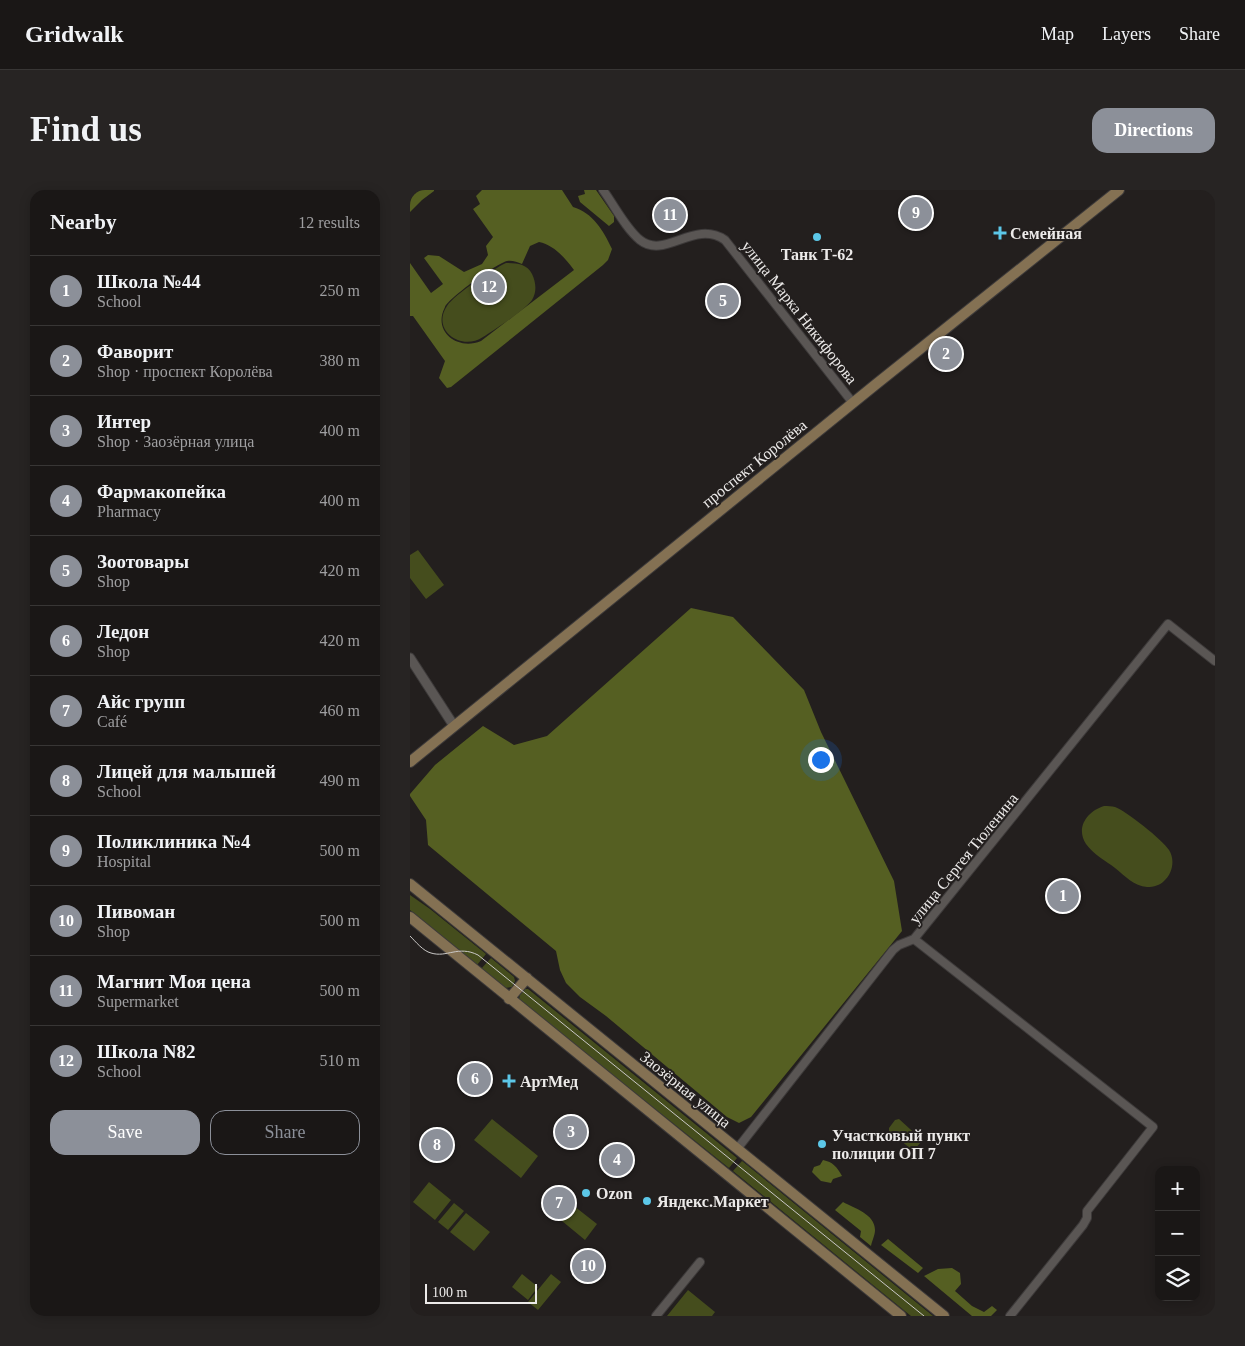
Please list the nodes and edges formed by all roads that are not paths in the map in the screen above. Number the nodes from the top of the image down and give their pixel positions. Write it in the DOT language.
graph roads {
  1 [pos="603,190"];
  2 [pos="1119,190"];
  3 [pos="853,402"];
  4 [pos="410,658"];
  5 [pos="1215,661"];
  6 [pos="454,726"];
  7 [pos="410,762"];
  8 [pos="410,884"];
  9 [pos="410,918"];
  10 [pos="914,939"];
  11 [pos="527,978"];
  12 [pos="509,999"];
  13 [pos="737,1149"];
  14 [pos="700,1262"];
  15 [pos="656,1316"];
  16 [pos="901,1316"];
  17 [pos="944,1316"];
  18 [pos="1010,1316"];
  1 -- 3 [label="street, улица Марка Никифорова"];
  2 -- 3 [label="main road, проспект Королёва"];
  3 -- 6 [label="main road, проспект Королёва"];
  4 -- 6 [label="street"];
  5 -- 10 [label="street, улица Сергея Тюленина"];
  6 -- 7 [label="main road, проспект Королёва"];
  8 -- 11 [label="main road, Заозёрная улица"];
  9 -- 12 [label="main road"];
  10 -- 13 [label="street, улица Сергея Тюленина"];
  10 -- 18 [label="street"];
  11 -- 12 [label="main road"];
  11 -- 13 [label="main road, Заозёрная улица"];
  12 -- 16 [label="main road"];
  13 -- 17 [label="main road, Заозёрная улица"];
  14 -- 15 [label="street"];
}
